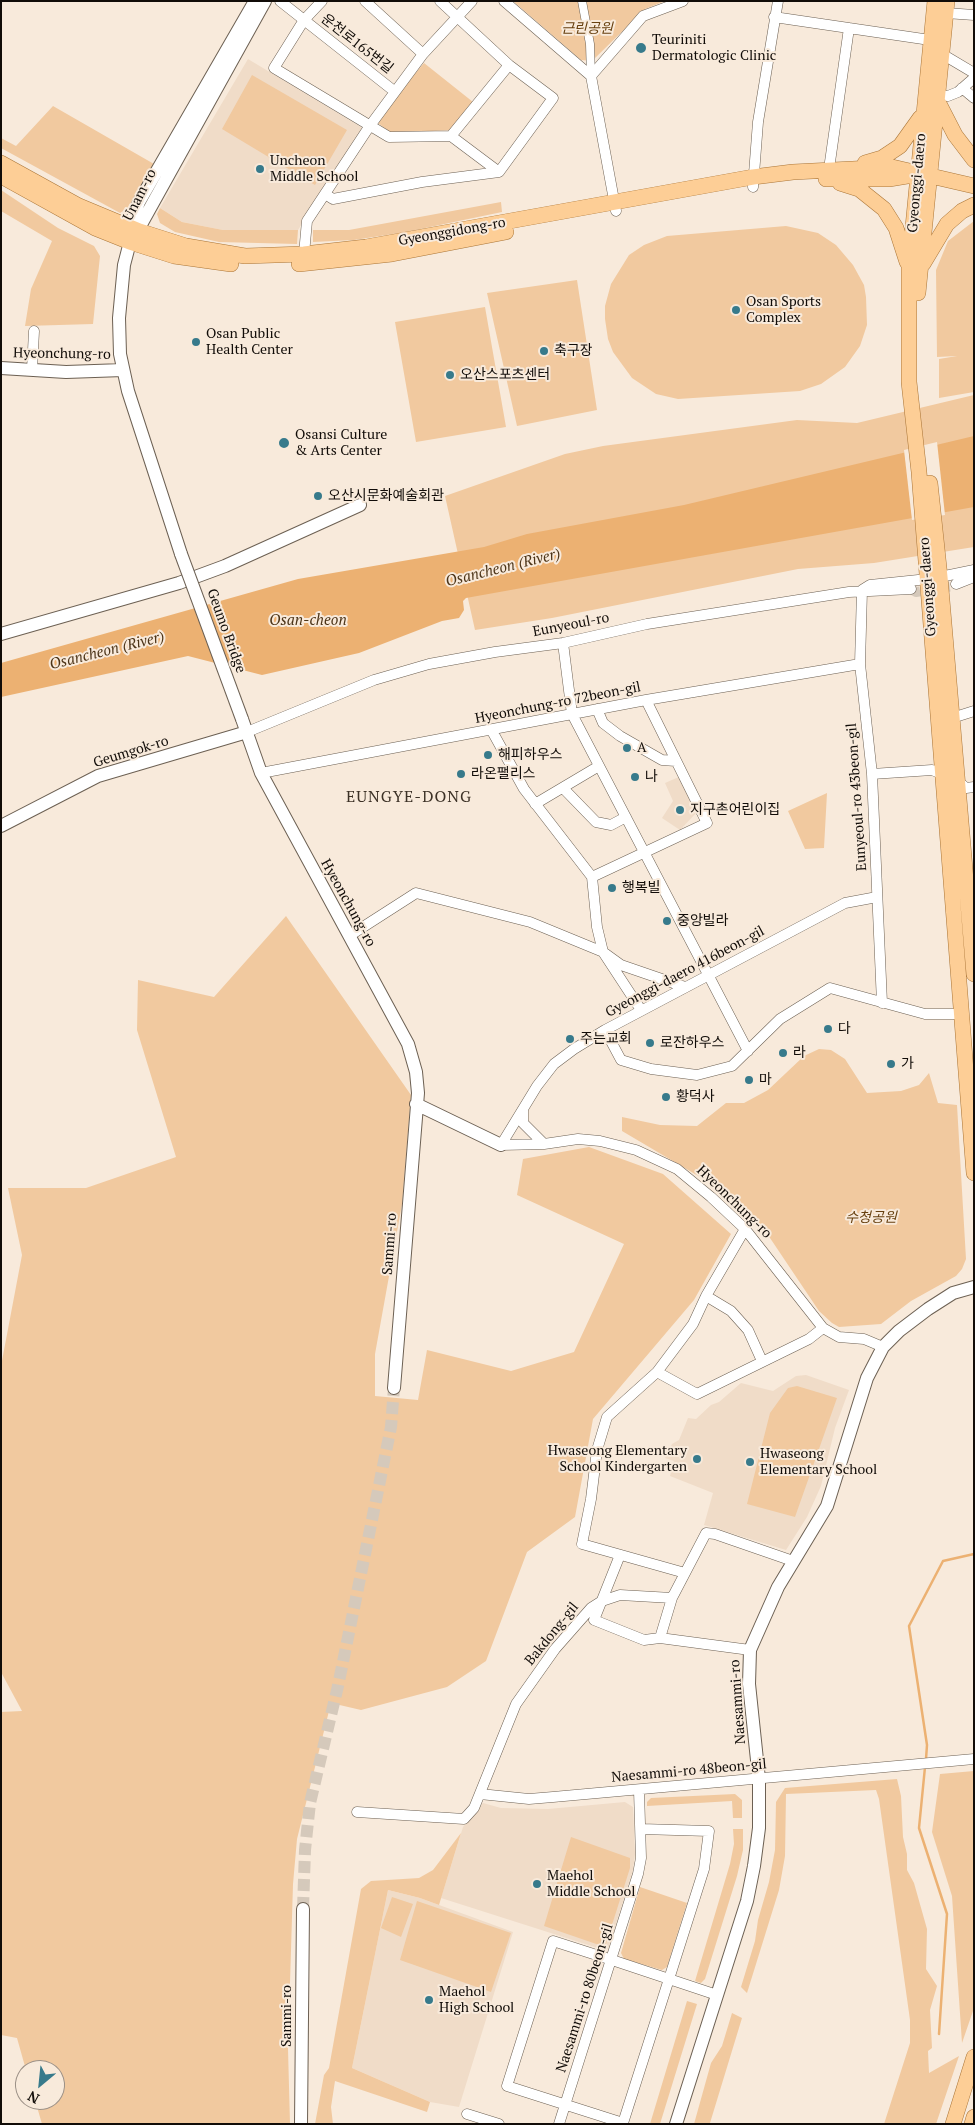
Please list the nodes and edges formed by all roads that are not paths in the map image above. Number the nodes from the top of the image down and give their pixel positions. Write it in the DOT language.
graph roads {
  1 [pos="255,1"];
  2 [pos="265,1"];
  3 [pos="280,1"];
  4 [pos="322,1"];
  5 [pos="365,1"];
  6 [pos="440,1"];
  7 [pos="472,1"];
  8 [pos="504,1"];
  9 [pos="582,1"];
  10 [pos="683,1"];
  11 [pos="778,1"];
  12 [pos="935,1"];
  13 [pos="946,7"];
  14 [pos="974,15"];
  15 [pos="458,17"];
  16 [pos="774,17"];
  17 [pos="304,20"];
  18 [pos="848,28"];
  19 [pos="930,40"];
  20 [pos="423,54"];
  21 [pos="942,54"];
  22 [pos="508,65"];
  23 [pos="974,73"];
  24 [pos="591,76"];
  25 [pos="974,78"];
  26 [pos="962,88"];
  27 [pos="394,91"];
  28 [pos="937,97"];
  29 [pos="974,98"];
  30 [pos="922,115"];
  31 [pos="369,127"];
  32 [pos="450,136"];
  33 [pos="974,160"];
  34 [pos="1,163"];
  35 [pos="499,172"];
  36 [pos="829,174"];
  37 [pos="1,176"];
  38 [pos="924,176"];
  39 [pos="753,182"];
  40 [pos="974,186"];
  41 [pos="325,194"];
  42 [pos="974,205"];
  43 [pos="615,206"];
  44 [pos="132,234"];
  45 [pos="304,254"];
  46 [pos="914,269"];
  47 [pos="34,331"];
  48 [pos="1,368"];
  49 [pos="32,370"];
  50 [pos="123,370"];
  51 [pos="360,505"];
  52 [pos="974,570"];
  53 [pos="934,573"];
  54 [pos="974,577"];
  55 [pos="956,584"];
  56 [pos="911,589"];
  57 [pos="862,590"];
  58 [pos="1,634"];
  59 [pos="563,643"];
  60 [pos="860,664"];
  61 [pos="646,700"];
  62 [pos="597,709"];
  63 [pos="974,711"];
  64 [pos="572,714"];
  65 [pos="952,718"];
  66 [pos="242,719"];
  67 [pos="492,731"];
  68 [pos="247,732"];
  69 [pos="676,761"];
  70 [pos="599,766"];
  71 [pos="261,773"];
  72 [pos="872,774"];
  73 [pos="950,778"];
  74 [pos="974,787"];
  75 [pos="563,788"];
  76 [pos="535,804"];
  77 [pos="626,817"];
  78 [pos="1,826"];
  79 [pos="645,854"];
  80 [pos="592,877"];
  81 [pos="877,897"];
  82 [pos="349,936"];
  83 [pos="604,952"];
  84 [pos="708,974"];
  85 [pos="974,974"];
  86 [pos="685,987"];
  87 [pos="882,1003"];
  88 [pos="641,1010"];
  89 [pos="961,1014"];
  90 [pos="606,1030"];
  91 [pos="748,1051"];
  92 [pos="416,1104"];
  93 [pos="523,1109"];
  94 [pos="544,1144"];
  95 [pos="501,1146"];
  96 [pos="974,1173"];
  97 [pos="745,1230"];
  98 [pos="974,1287"];
  99 [pos="706,1296"];
  100 [pos="823,1328"];
  101 [pos="883,1347"];
  102 [pos="762,1361"];
  103 [pos="657,1372"];
  104 [pos="394,1388"];
  105 [pos="620,1555"];
  106 [pos="793,1561"];
  107 [pos="684,1573"];
  108 [pos="672,1598"];
  109 [pos="602,1601"];
  110 [pos="660,1638"];
  111 [pos="750,1650"];
  112 [pos="974,1758"];
  113 [pos="760,1779"];
  114 [pos="639,1790"];
  115 [pos="480,1794"];
  116 [pos="358,1812"];
  117 [pos="641,1829"];
  118 [pos="303,1909"];
  119 [pos="612,1960"];
  120 [pos="669,1979"];
  121 [pos="717,1995"];
  122 [pos="974,2057"];
  123 [pos="565,2105"];
  124 [pos="468,2114"];
  125 [pos="974,2117"];
  126 [pos="302,2124"];
  127 [pos="499,2124"];
  128 [pos="559,2124"];
  129 [pos="676,2124"];
  130 [pos="953,2124"];
  131 [pos="972,2124"];
  1 -- 44 [label="street, Unam-ro"];
  2 -- 44 [label="street, Unam-ro"];
  3 -- 17 [label="street, 운천로165번길"];
  4 -- 17 [label="street"];
  5 -- 20 [label="street"];
  6 -- 15 [label="street"];
  7 -- 15 [label="street"];
  8 -- 24 [label="street"];
  9 -- 24 [label="street"];
  10 -- 24 [label="street"];
  11 -- 16 [label="street"];
  12 -- 19 [label="main road, Gyeonggi-daero"];
  13 -- 14 [label="street"];
  13 -- 21 [label="main road, Gyeonggi-daero"];
  15 -- 20 [label="street"];
  15 -- 22 [label="street"];
  16 -- 18 [label="street"];
  16 -- 39 [label="street"];
  17 -- 27 [label="street, 운천로165번길"];
  17 -- 31 [label="street"];
  18 -- 19 [label="street"];
  18 -- 36 [label="street"];
  19 -- 30 [label="main road, Gyeonggi-daero"];
  20 -- 27 [label="street"];
  21 -- 23 [label="street"];
  21 -- 28 [label="main road, Gyeonggi-daero"];
  22 -- 32 [label="street"];
  22 -- 35 [label="street"];
  24 -- 43 [label="street"];
  25 -- 26 [label="street"];
  26 -- 28 [label="street"];
  26 -- 29 [label="street"];
  27 -- 31 [label="street"];
  28 -- 33 [label="main road"];
  28 -- 38 [label="main road, Gyeonggi-daero"];
  30 -- 36 [label="main road"];
  30 -- 38 [label="main road, Gyeonggi-daero"];
  31 -- 32 [label="street"];
  31 -- 41 [label="street"];
  32 -- 35 [label="street"];
  34 -- 44 [label="main road, Gyeonggidong-ro"];
  35 -- 41 [label="street"];
  36 -- 38 [label="main road, Gyeonggidong-ro"];
  36 -- 39 [label="main road, Gyeonggidong-ro"];
  36 -- 46 [label="main road"];
  37 -- 44 [label="main road, Gyeonggidong-ro"];
  38 -- 40 [label="main road"];
  38 -- 46 [label="main road, Gyeonggi-daero"];
  39 -- 43 [label="main road, Gyeonggidong-ro"];
  41 -- 45 [label="street"];
  42 -- 46 [label="main road"];
  43 -- 44 [label="main road, Gyeonggidong-ro"];
  43 -- 45 [label="main road, Gyeonggidong-ro"];
  44 -- 45 [label="main road, Gyeonggidong-ro"];
  44 -- 50 [label="street, Geumo Bridge"];
  46 -- 53 [label="main road, Gyeonggi-daero"];
  47 -- 49 [label="street"];
  48 -- 49 [label="street, Hyeonchung-ro"];
  49 -- 50 [label="street, Hyeonchung-ro"];
  50 -- 66 [label="street, Geumo Bridge, bridge"];
  51 -- 58 [label="street"];
  52 -- 53 [label="street"];
  53 -- 57 [label="street"];
  53 -- 65 [label="main road, Gyeonggi-daero"];
  53 -- 73 [label="main road, Gyeonggi-daero"];
  54 -- 55 [label="street"];
  56 -- 57 [label="street, Eunyeoul-ro"];
  57 -- 59 [label="street, Eunyeoul-ro"];
  57 -- 60 [label="street, Eunyeoul-ro 43beon-gil"];
  59 -- 64 [label="street"];
  59 -- 68 [label="street, Eunyeoul-ro"];
  60 -- 61 [label="street, Hyeonchung-ro 72beon-gil"];
  60 -- 72 [label="street, Eunyeoul-ro 43beon-gil"];
  61 -- 62 [label="street, Hyeonchung-ro 72beon-gil"];
  61 -- 69 [label="street"];
  62 -- 64 [label="street, Hyeonchung-ro 72beon-gil"];
  62 -- 69 [label="street"];
  63 -- 65 [label="street"];
  64 -- 67 [label="street, Hyeonchung-ro 72beon-gil"];
  64 -- 70 [label="street"];
  65 -- 73 [label="main road, Gyeonggi-daero"];
  66 -- 68 [label="street, Hyeonchung-ro"];
  67 -- 71 [label="street, Hyeonchung-ro 72beon-gil"];
  67 -- 76 [label="street"];
  68 -- 71 [label="street, Hyeonchung-ro"];
  68 -- 78 [label="street, Geumgok-ro"];
  69 -- 79 [label="street"];
  70 -- 75 [label="street"];
  70 -- 77 [label="street"];
  71 -- 82 [label="street, Hyeonchung-ro"];
  72 -- 73 [label="street"];
  72 -- 81 [label="street, Eunyeoul-ro 43beon-gil"];
  73 -- 74 [label="street"];
  73 -- 85 [label="main road, Gyeonggi-daero"];
  73 -- 89 [label="main road, Gyeonggi-daero"];
  75 -- 76 [label="street"];
  75 -- 77 [label="street"];
  76 -- 80 [label="street"];
  77 -- 79 [label="street"];
  79 -- 80 [label="street"];
  79 -- 84 [label="street"];
  80 -- 83 [label="street"];
  81 -- 84 [label="street, Gyeonggi-daero 416beon-gil"];
  81 -- 87 [label="street, Eunyeoul-ro 43beon-gil"];
  82 -- 83 [label="street"];
  82 -- 92 [label="street, Hyeonchung-ro"];
  83 -- 86 [label="street"];
  83 -- 88 [label="street"];
  84 -- 86 [label="street, Gyeonggi-daero 416beon-gil"];
  84 -- 91 [label="street"];
  86 -- 88 [label="street, Gyeonggi-daero 416beon-gil"];
  87 -- 89 [label="street, Gyeonggi-daero 416beon-gil"];
  87 -- 91 [label="street, Gyeonggi-daero 416beon-gil"];
  88 -- 90 [label="street, Gyeonggi-daero 416beon-gil"];
  89 -- 96 [label="main road, Gyeonggi-daero"];
  90 -- 91 [label="street, Gyeonggi-daero 416beon-gil"];
  90 -- 93 [label="street"];
  92 -- 95 [label="street"];
  92 -- 104 [label="street, Sammi-ro"];
  93 -- 94 [label="street"];
  93 -- 95 [label="street"];
  94 -- 95 [label="street, Hyeonchung-ro"];
  94 -- 97 [label="street, Hyeonchung-ro"];
  97 -- 99 [label="street"];
  97 -- 100 [label="street, Hyeonchung-ro"];
  98 -- 101 [label="street, Naesammi-ro"];
  99 -- 102 [label="street"];
  99 -- 103 [label="street"];
  100 -- 101 [label="street, Hyeonchung-ro"];
  100 -- 102 [label="street"];
  101 -- 106 [label="street, Naesammi-ro"];
  102 -- 103 [label="street"];
  103 -- 105 [label="street"];
  105 -- 107 [label="street"];
  105 -- 109 [label="street"];
  106 -- 107 [label="street"];
  106 -- 111 [label="street, Naesammi-ro"];
  107 -- 108 [label="street"];
  108 -- 109 [label="street, Bakdong-gil"];
  108 -- 110 [label="street"];
  109 -- 110 [label="street"];
  109 -- 115 [label="street, Bakdong-gil"];
  110 -- 111 [label="street"];
  111 -- 113 [label="street, Naesammi-ro"];
  112 -- 113 [label="street, Naesammi-ro 48beon-gil"];
  113 -- 114 [label="street, Naesammi-ro 48beon-gil"];
  113 -- 121 [label="street, Naesammi-ro"];
  114 -- 115 [label="street, Naesammi-ro 48beon-gil"];
  114 -- 117 [label="street, Naesammi-ro 80beon-gil"];
  115 -- 116 [label="street, Bakdong-gil"];
  117 -- 119 [label="street, Naesammi-ro 80beon-gil"];
  117 -- 120 [label="street"];
  118 -- 126 [label="street, Sammi-ro"];
  119 -- 120 [label="street"];
  119 -- 123 [label="street, Naesammi-ro 80beon-gil"];
  119 -- 123 [label="street"];
  120 -- 121 [label="street"];
  120 -- 123 [label="street"];
  121 -- 129 [label="street, Naesammi-ro"];
  122 -- 130 [label="main road"];
  123 -- 128 [label="street, Naesammi-ro 80beon-gil"];
  124 -- 127 [label="street"];
  125 -- 131 [label="main road"];
}
